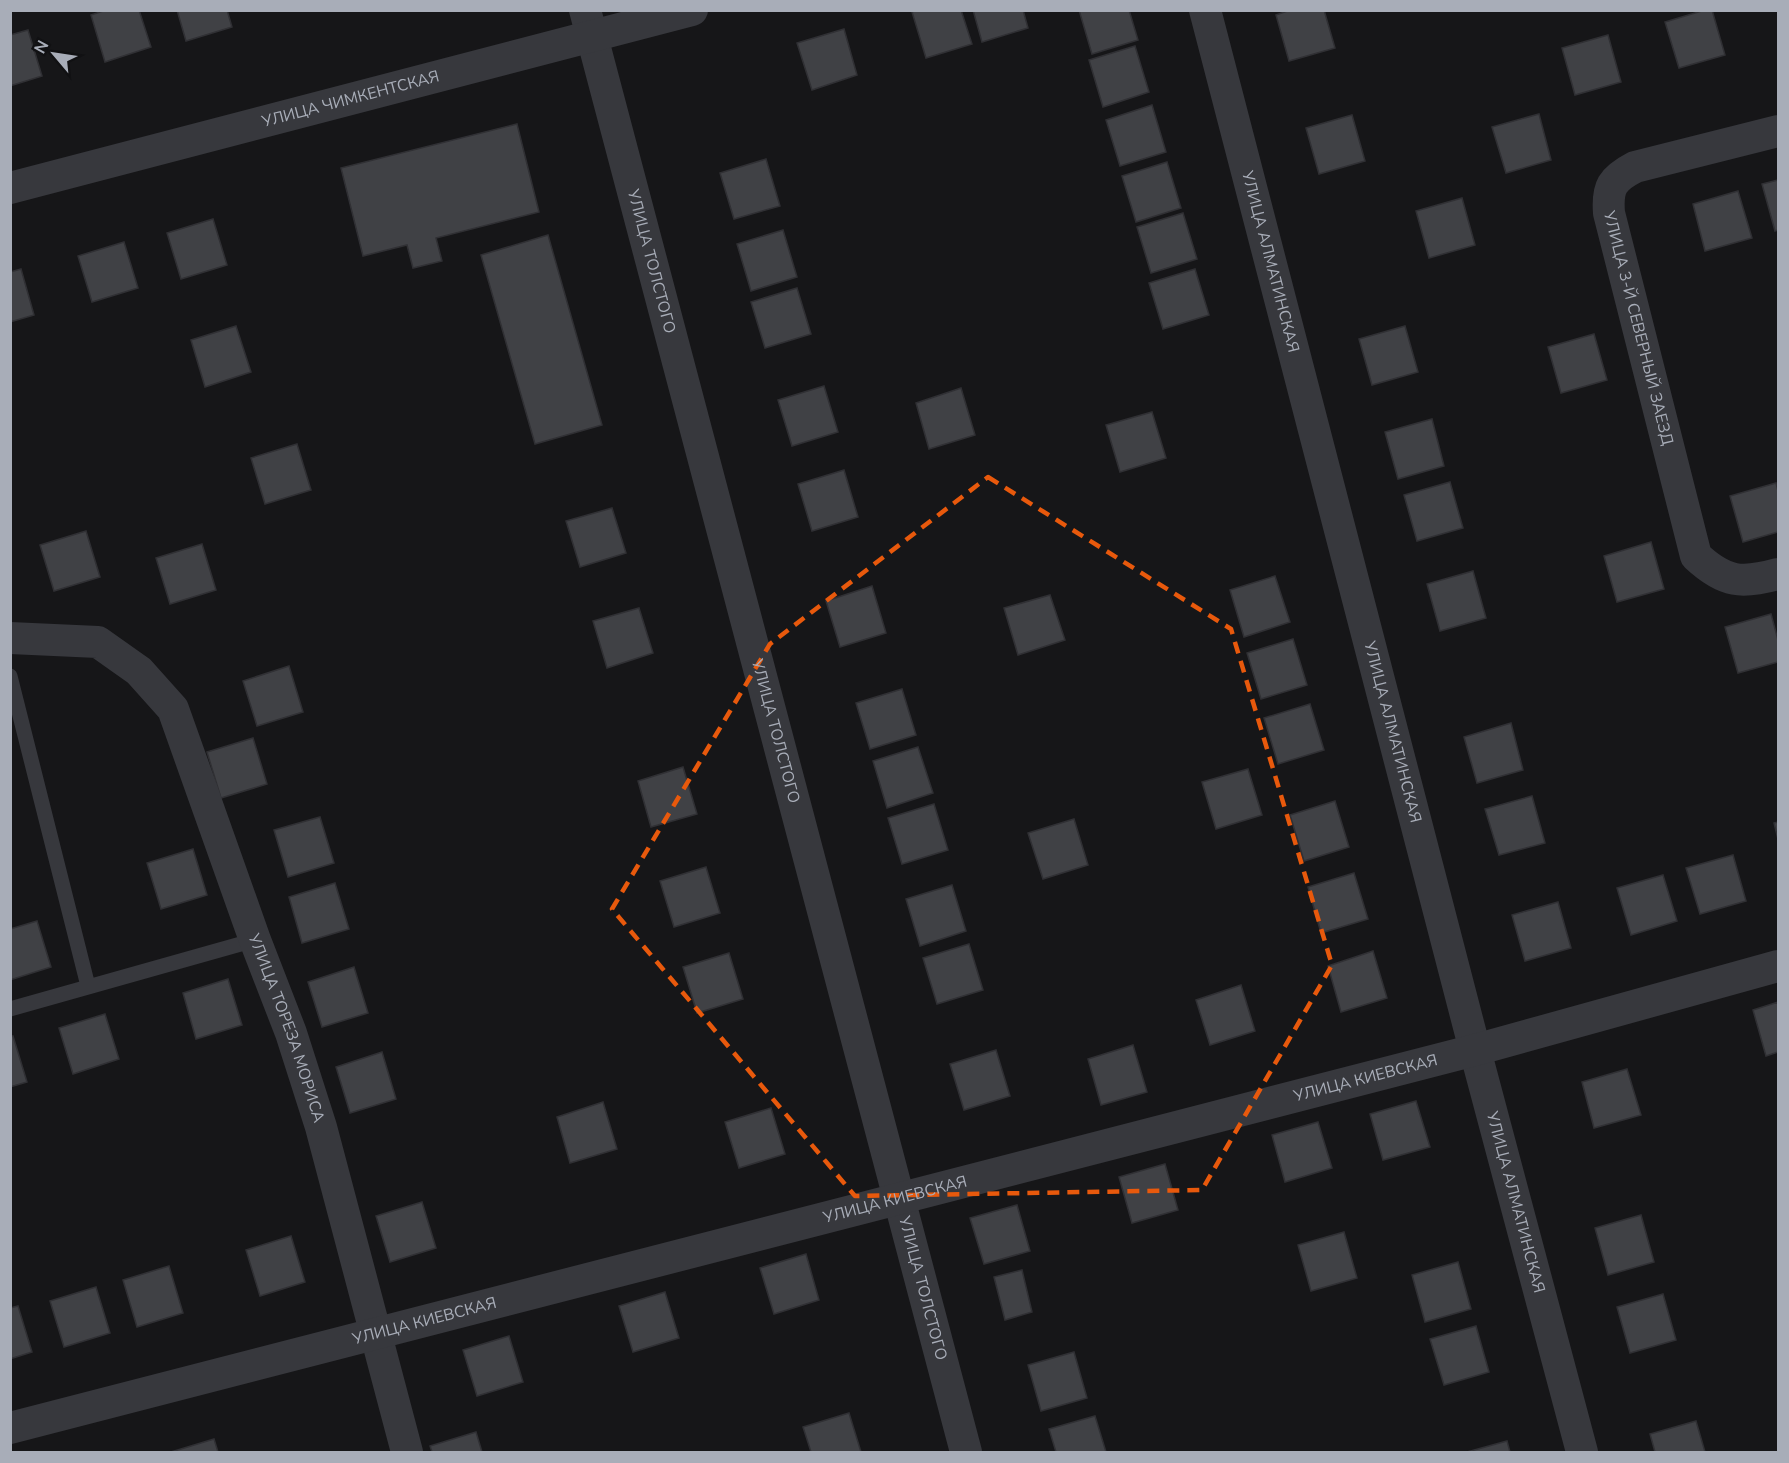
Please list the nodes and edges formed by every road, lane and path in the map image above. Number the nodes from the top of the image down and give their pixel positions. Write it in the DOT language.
graph roads {
  1 [pos="692,10"];
  2 [pos="1205,10"];
  3 [pos="588,24"];
  4 [pos="1779,131"];
  5 [pos="10,188"];
  6 [pos="1779,574"];
  7 [pos="10,638"];
  8 [pos="10,676"];
  9 [pos="255,940"];
  10 [pos="1779,966"];
  11 [pos="88,986"];
  12 [pos="10,1009"];
  13 [pos="1475,1050"];
  14 [pos="900,1197"];
  15 [pos="375,1332"];
  16 [pos="10,1428"];
  17 [pos="407,1452"];
  18 [pos="966,1452"];
  19 [pos="1582,1452"];
  1 -- 3 [label="street, УЛИЦА ЧИМКЕНТСКАЯ"];
  2 -- 13 [label="street, УЛИЦА АЛМАТИНСКАЯ"];
  3 -- 5 [label="street, УЛИЦА ЧИМКЕНТСКАЯ"];
  3 -- 14 [label="street, УЛИЦА ТОЛСТОГО"];
  4 -- 6 [label="street, УЛИЦА 3-Й СЕВЕРНЫЙ ЗАЕЗД"];
  7 -- 9 [label="street, УЛИЦА ТОРЕЗА МОРИСА"];
  8 -- 11 [label="lane"];
  9 -- 11 [label="lane"];
  9 -- 15 [label="street, УЛИЦА ТОРЕЗА МОРИСА"];
  10 -- 13 [label="street, УЛИЦА КИЕВСКАЯ"];
  11 -- 12 [label="lane"];
  13 -- 14 [label="street, УЛИЦА КИЕВСКАЯ"];
  13 -- 19 [label="street, УЛИЦА АЛМАТИНСКАЯ"];
  14 -- 15 [label="street, УЛИЦА КИЕВСКАЯ"];
  14 -- 18 [label="street, УЛИЦА ТОЛСТОГО"];
  15 -- 16 [label="street, УЛИЦА КИЕВСКАЯ"];
  15 -- 17 [label="street, УЛИЦА ТОРЕЗА МОРИСА"];
}
